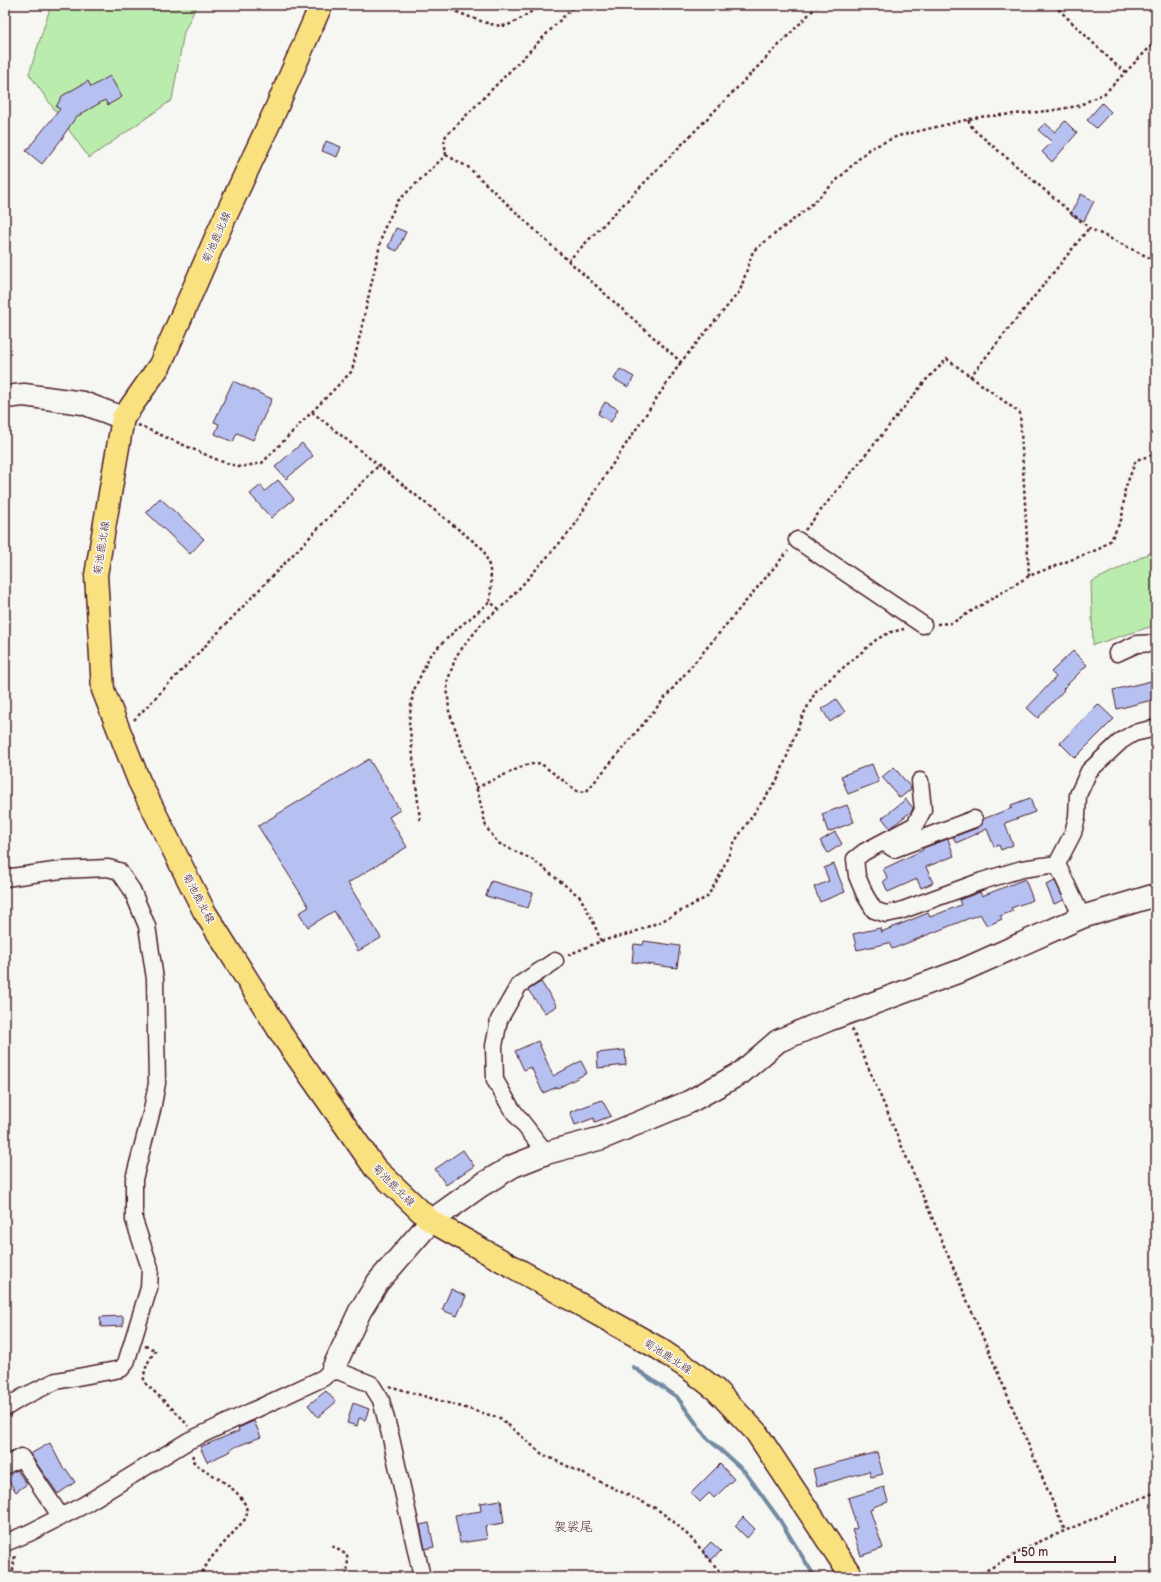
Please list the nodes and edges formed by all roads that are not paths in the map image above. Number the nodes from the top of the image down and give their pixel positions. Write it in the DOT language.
graph roads {
  1 [pos="321,5"];
  2 [pos="5,397"];
  3 [pos="123,418"];
  4 [pos="797,540"];
  5 [pos="924,625"];
  6 [pos="1156,643"];
  7 [pos="1117,653"];
  8 [pos="1156,728"];
  9 [pos="920,781"];
  10 [pos="974,819"];
  11 [pos="883,842"];
  12 [pos="1057,864"];
  13 [pos="5,878"];
  14 [pos="1156,895"];
  15 [pos="1082,917"];
  16 [pos="555,961"];
  17 [pos="546,1153"];
  18 [pos="431,1221"];
  19 [pos="333,1369"];
  20 [pos="5,1408"];
  21 [pos="5,1466"];
  22 [pos="61,1517"];
  23 [pos="8,1541"];
  24 [pos="422,1577"];
  25 [pos="852,1577"];
  1 -- 3 [label="main road, 菊池鹿北線"];
  2 -- 3 [label="street"];
  3 -- 18 [label="main road, 菊池鹿北線"];
  4 -- 5 [label="street"];
  6 -- 7 [label="street"];
  8 -- 12 [label="street"];
  9 -- 11 [label="street"];
  10 -- 11 [label="street"];
  11 -- 12 [label="street"];
  12 -- 15 [label="street"];
  13 -- 20 [label="street"];
  14 -- 15 [label="street"];
  15 -- 17 [label="street"];
  16 -- 17 [label="street"];
  17 -- 18 [label="street"];
  18 -- 19 [label="street"];
  18 -- 25 [label="main road, 菊池鹿北線"];
  19 -- 22 [label="street"];
  19 -- 24 [label="street"];
  21 -- 22 [label="street"];
  22 -- 23 [label="street"];
}
